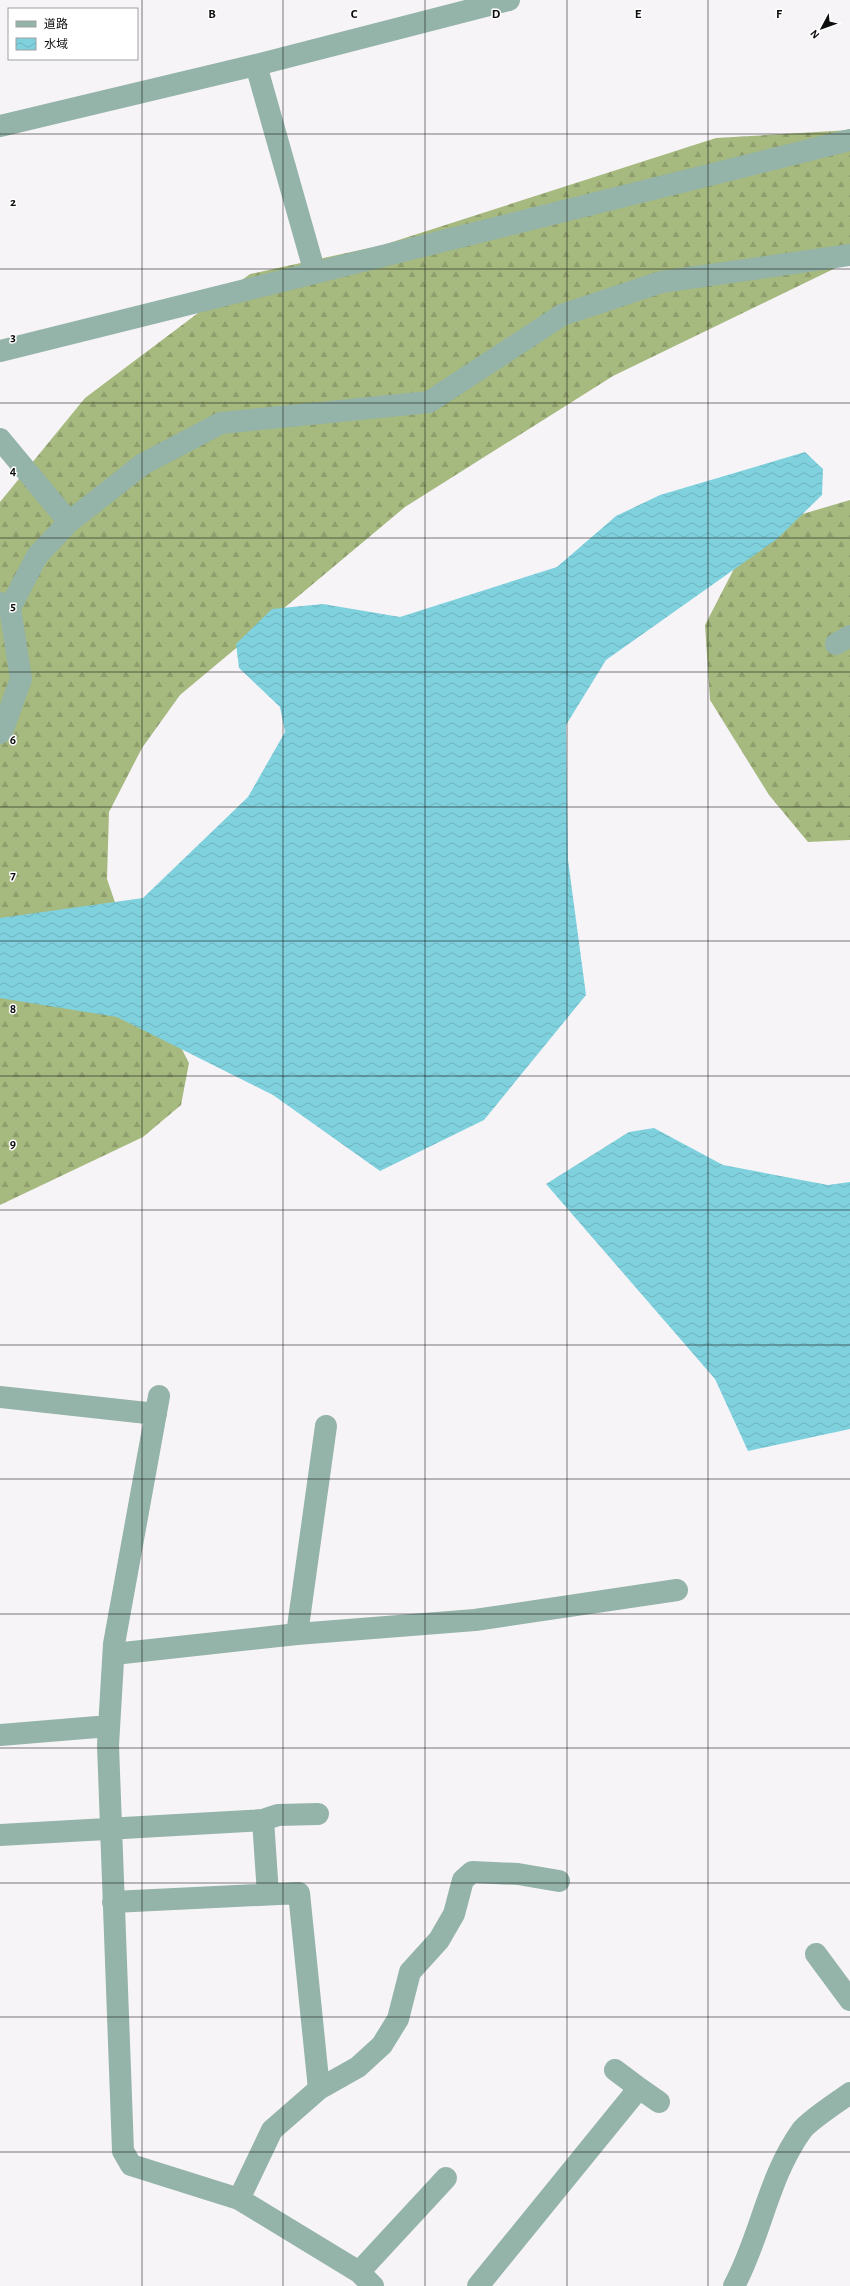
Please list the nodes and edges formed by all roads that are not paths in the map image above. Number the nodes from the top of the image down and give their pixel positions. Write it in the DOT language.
graph roads {
  1 [pos="509,0"];
  2 [pos="256,65"];
  3 [pos="0,126"];
  4 [pos="850,140"];
  5 [pos="850,255"];
  6 [pos="315,273"];
  7 [pos="0,351"];
  8 [pos="0,439"];
  9 [pos="69,522"];
  10 [pos="5,606"];
  11 [pos="0,733"];
  12 [pos="0,1397"];
  13 [pos="326,1426"];
  14 [pos="677,1590"];
  15 [pos="297,1634"];
  16 [pos="114,1654"];
  17 [pos="109,1726"];
  18 [pos="0,1735"];
  19 [pos="318,1814"];
  20 [pos="263,1820"];
  21 [pos="111,1827"];
  22 [pos="0,1835"];
  23 [pos="559,1881"];
  24 [pos="268,1894"];
  25 [pos="113,1902"];
  26 [pos="816,1954"];
  27 [pos="850,2000"];
  28 [pos="615,2070"];
  29 [pos="639,2088"];
  30 [pos="319,2089"];
  31 [pos="850,2093"];
  32 [pos="658,2102"];
  33 [pos="446,2178"];
  34 [pos="239,2199"];
  35 [pos="366,2279"];
  36 [pos="478,2286"];
  37 [pos="734,2286"];
  1 -- 2 [label="street"];
  2 -- 3 [label="street"];
  2 -- 6 [label="street"];
  4 -- 6 [label="street"];
  5 -- 9 [label="street"];
  6 -- 7 [label="street"];
  8 -- 9 [label="street"];
  9 -- 10 [label="street"];
  10 -- 11 [label="street"];
  12 -- 16 [label="street"];
  13 -- 15 [label="street"];
  14 -- 15 [label="street"];
  15 -- 16 [label="street"];
  16 -- 17 [label="street"];
  17 -- 18 [label="street"];
  17 -- 21 [label="street"];
  19 -- 20 [label="street"];
  20 -- 21 [label="street"];
  20 -- 24 [label="street"];
  21 -- 22 [label="street"];
  21 -- 25 [label="street"];
  23 -- 30 [label="street"];
  24 -- 25 [label="street"];
  24 -- 30 [label="street"];
  25 -- 34 [label="street"];
  26 -- 27 [label="street"];
  28 -- 29 [label="street"];
  29 -- 32 [label="street"];
  29 -- 36 [label="street"];
  30 -- 34 [label="street"];
  31 -- 37 [label="street"];
  33 -- 35 [label="street"];
  34 -- 35 [label="street"];
}
